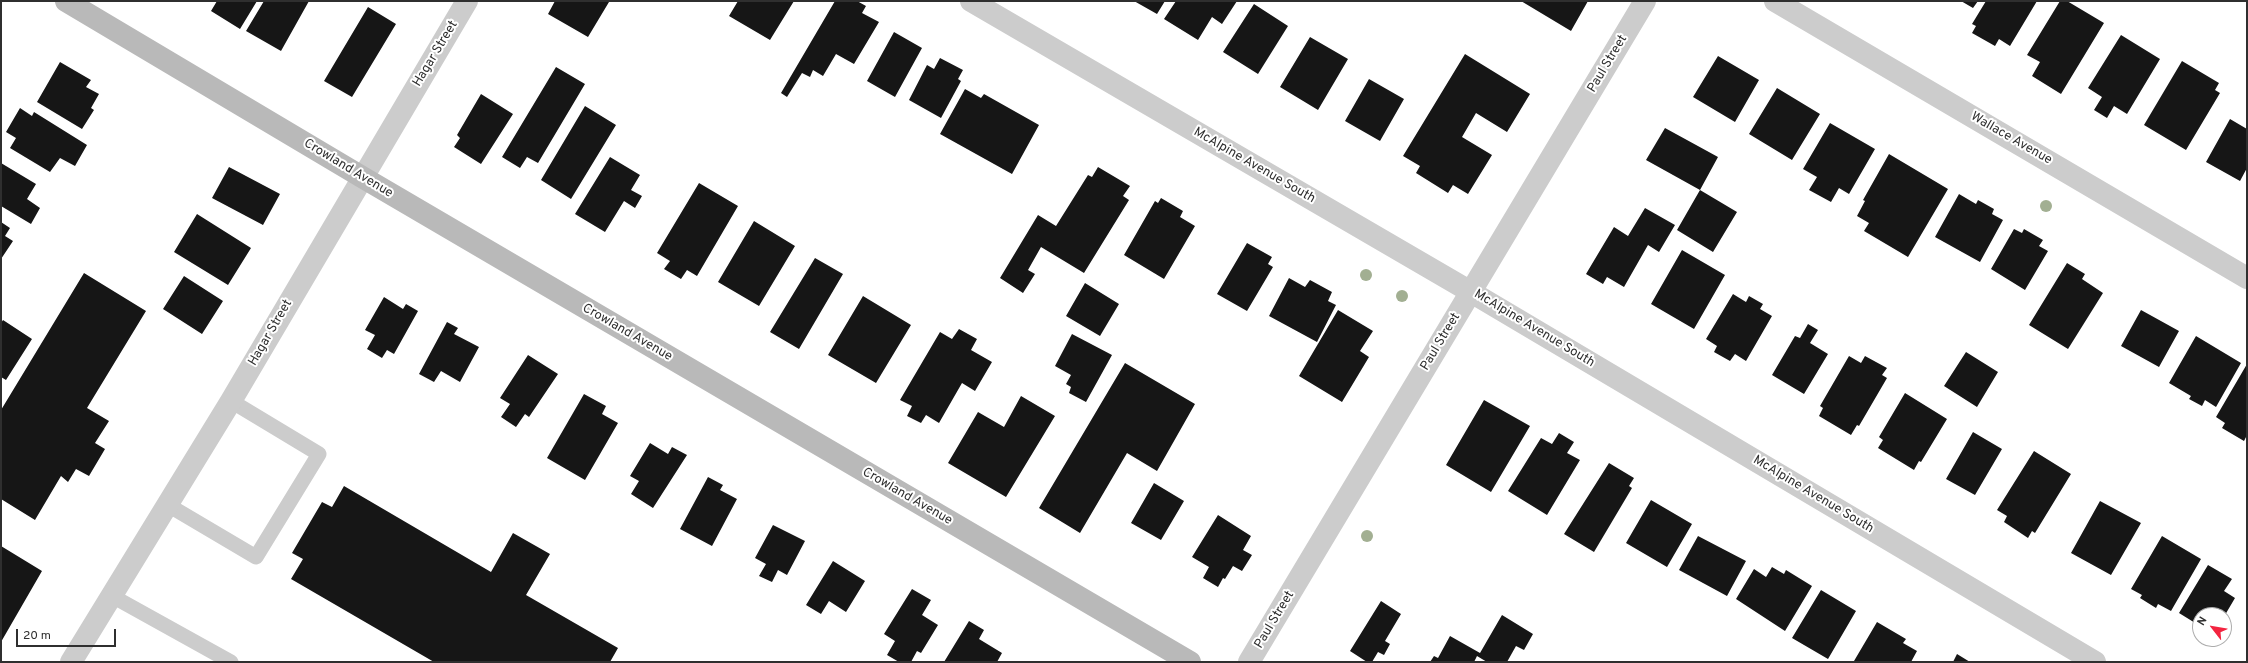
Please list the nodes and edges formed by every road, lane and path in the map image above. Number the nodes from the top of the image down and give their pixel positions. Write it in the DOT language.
graph roads {
  1 [pos="66,1"];
  2 [pos="467,1"];
  3 [pos="971,1"];
  4 [pos="1645,1"];
  5 [pos="1776,1"];
  6 [pos="362,177"];
  7 [pos="2247,278"];
  8 [pos="1471,292"];
  9 [pos="231,401"];
  10 [pos="168,505"];
  11 [pos="112,596"];
  12 [pos="71,662"];
  13 [pos="231,662"];
  14 [pos="1190,662"];
  15 [pos="1249,662"];
  16 [pos="2095,662"];
  1 -- 6 [label="main road, Crowland Avenue"];
  2 -- 6 [label="street, Hagar Street"];
  3 -- 8 [label="street, McAlpine Avenue South"];
  4 -- 8 [label="street, Paul Street"];
  5 -- 7 [label="street, Wallace Avenue"];
  6 -- 9 [label="street, Hagar Street"];
  6 -- 14 [label="main road, Crowland Avenue"];
  8 -- 15 [label="street, Paul Street"];
  8 -- 16 [label="street, McAlpine Avenue South"];
  9 -- 10 [label="street, Hagar Street"];
  9 -- 10 [label="lane"];
  10 -- 11 [label="street, Hagar Street"];
  11 -- 12 [label="street, Hagar Street"];
  11 -- 13 [label="lane"];
}
